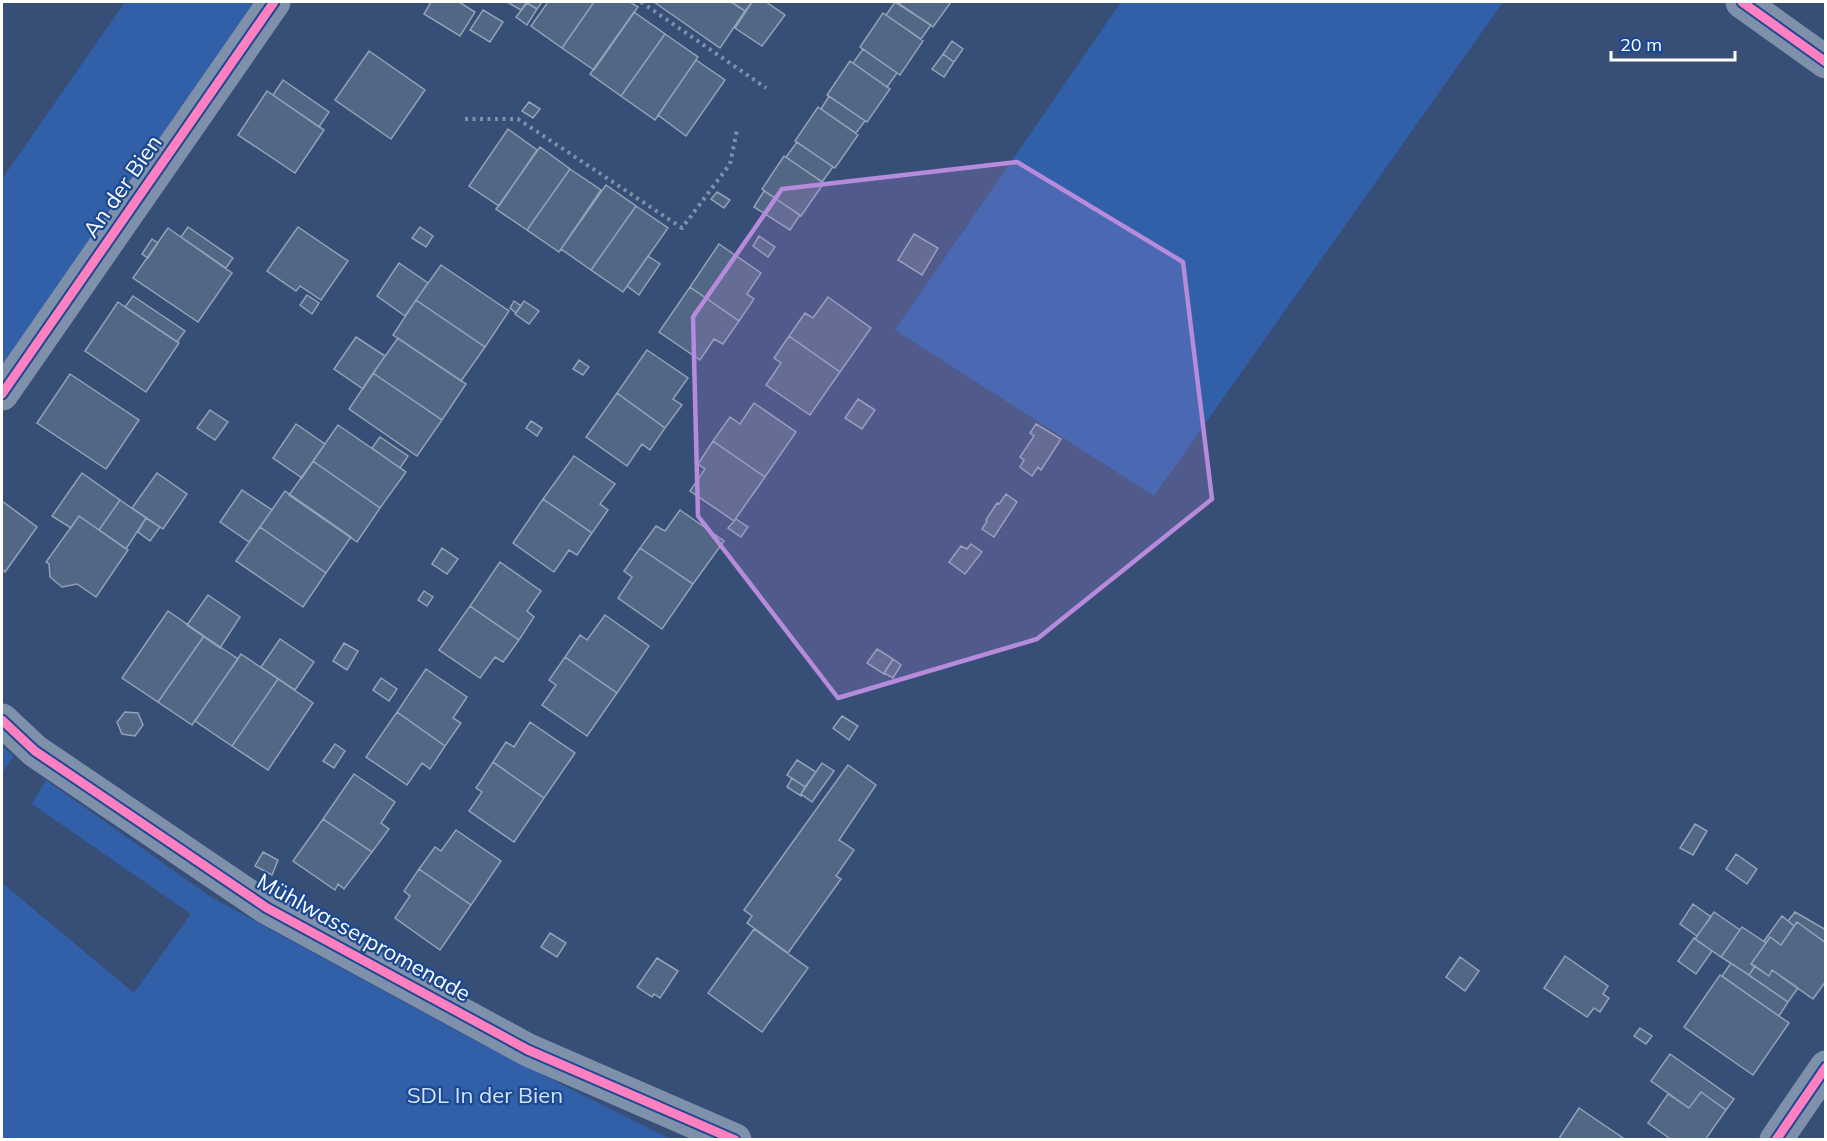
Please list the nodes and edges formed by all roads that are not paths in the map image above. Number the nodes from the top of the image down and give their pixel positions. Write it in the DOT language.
graph roads {
  1 [pos="274,2"];
  2 [pos="1742,2"];
  3 [pos="1826,62"];
  4 [pos="2,394"];
  5 [pos="2,720"];
  6 [pos="1826,1067"];
  7 [pos="735,1140"];
  8 [pos="1776,1140"];
  1 -- 4 [label="street, An der Bien"];
  2 -- 3 [label="street"];
  5 -- 7 [label="street, Mühlwasserpromenade"];
  6 -- 8 [label="street"];
}
